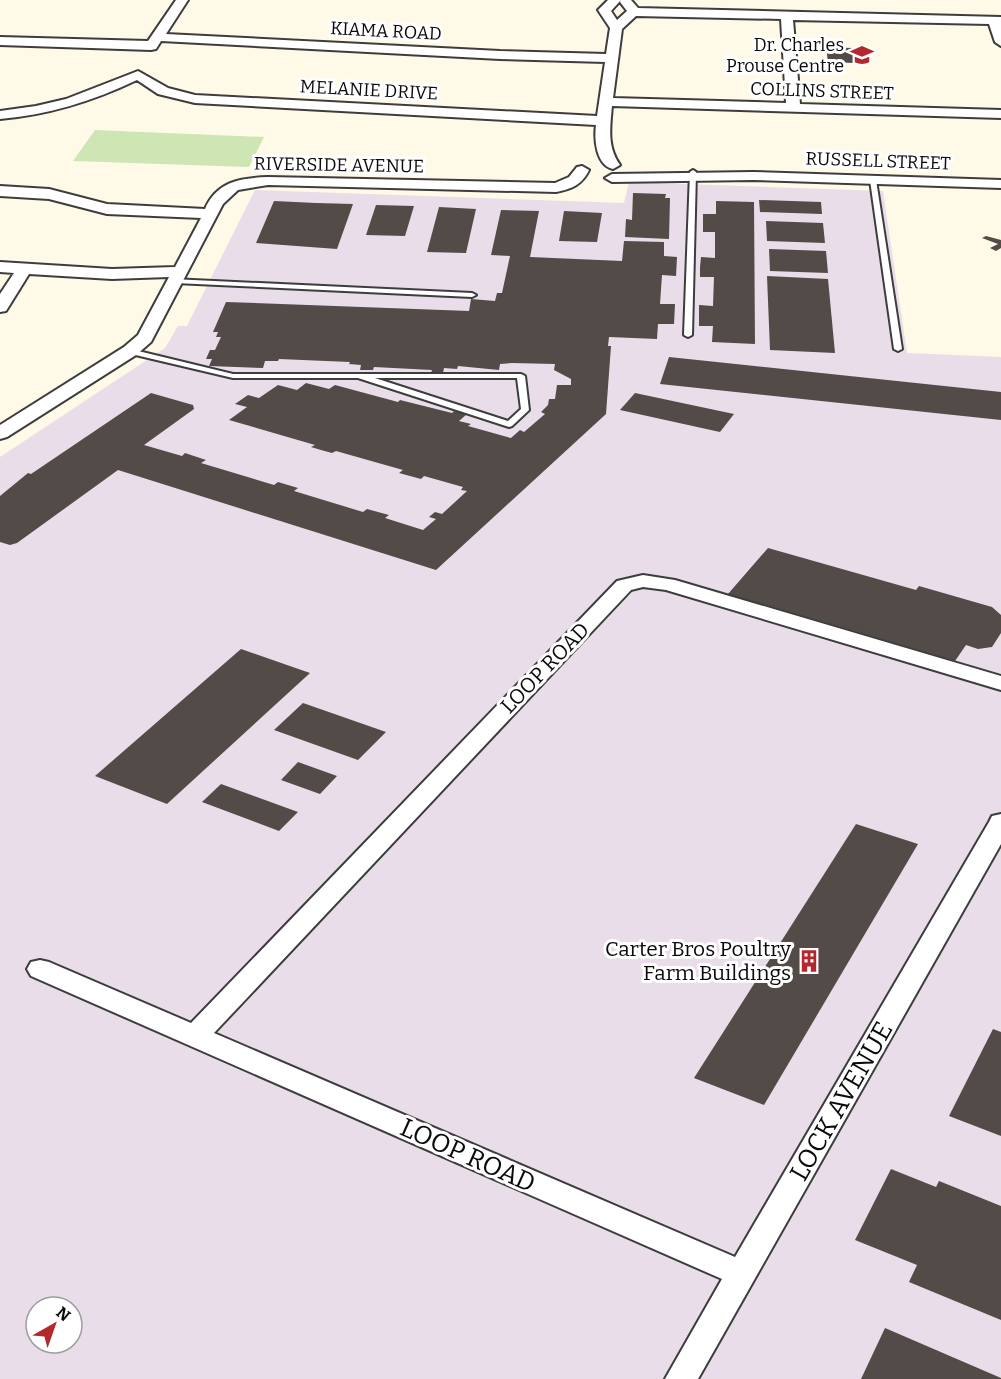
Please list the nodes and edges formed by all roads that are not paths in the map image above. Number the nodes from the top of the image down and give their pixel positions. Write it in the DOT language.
graph roads {
  1 [pos="183,0"];
  2 [pos="610,6"];
  3 [pos="630,8"];
  4 [pos="785,15"];
  5 [pos="998,20"];
  6 [pos="616,28"];
  7 [pos="0,41"];
  8 [pos="1001,42"];
  9 [pos="147,55"];
  10 [pos="612,58"];
  11 [pos="606,102"];
  12 [pos="793,108"];
  13 [pos="1001,114"];
  14 [pos="0,115"];
  15 [pos="603,127"];
  16 [pos="582,169"];
  17 [pos="693,174"];
  18 [pos="606,176"];
  19 [pos="873,180"];
  20 [pos="1001,184"];
  21 [pos="507,188"];
  22 [pos="0,191"];
  23 [pos="211,214"];
  24 [pos="0,267"];
  25 [pos="24,269"];
  26 [pos="177,276"];
  27 [pos="472,295"];
  28 [pos="0,307"];
  29 [pos="688,335"];
  30 [pos="898,350"];
  31 [pos="130,351"];
  32 [pos="358,376"];
  33 [pos="0,433"];
  34 [pos="1001,683"];
  35 [pos="1001,822"];
  36 [pos="992,858"];
  37 [pos="40,969"];
  38 [pos="195,1036"];
  39 [pos="741,1274"];
  40 [pos="681,1379"];
  1 -- 9 [label="street"];
  2 -- 3 [label="street"];
  2 -- 6 [label="street"];
  3 -- 4 [label="street"];
  3 -- 6 [label="street"];
  4 -- 5 [label="street"];
  4 -- 12 [label="street"];
  5 -- 8 [label="street"];
  6 -- 10 [label="street"];
  7 -- 9 [label="street, KIAMA ROAD"];
  9 -- 10 [label="street, KIAMA ROAD"];
  9 -- 14 [label="street"];
  9 -- 15 [label="street, MELANIE DRIVE"];
  10 -- 11 [label="street"];
  11 -- 12 [label="street, COLLINS STREET"];
  11 -- 15 [label="street"];
  12 -- 13 [label="street, COLLINS STREET"];
  15 -- 16 [label="street"];
  15 -- 18 [label="street"];
  16 -- 18 [label="street"];
  16 -- 21 [label="street, RIVERSIDE AVENUE"];
  17 -- 18 [label="street, RUSSELL STREET"];
  17 -- 19 [label="street, RUSSELL STREET"];
  17 -- 29 [label="lane"];
  18 -- 21 [label="street, RIVERSIDE AVENUE"];
  19 -- 20 [label="street, RUSSELL STREET"];
  19 -- 30 [label="lane"];
  21 -- 23 [label="street, RIVERSIDE AVENUE"];
  22 -- 23 [label="street"];
  23 -- 26 [label="street, RIVERSIDE AVENUE"];
  24 -- 25 [label="street"];
  25 -- 26 [label="street"];
  25 -- 28 [label="street"];
  26 -- 27 [label="lane"];
  26 -- 31 [label="street, RIVERSIDE AVENUE"];
  31 -- 32 [label="lane"];
  31 -- 33 [label="street, RIVERSIDE AVENUE"];
  32 -- 32 [label="lane"];
  34 -- 38 [label="street, LOOP ROAD"];
  35 -- 36 [label="street, LOCK AVENUE"];
  36 -- 39 [label="street, LOCK AVENUE"];
  37 -- 38 [label="street, LOOP ROAD"];
  38 -- 39 [label="street, LOOP ROAD"];
  39 -- 40 [label="street, LOCK AVENUE"];
}
